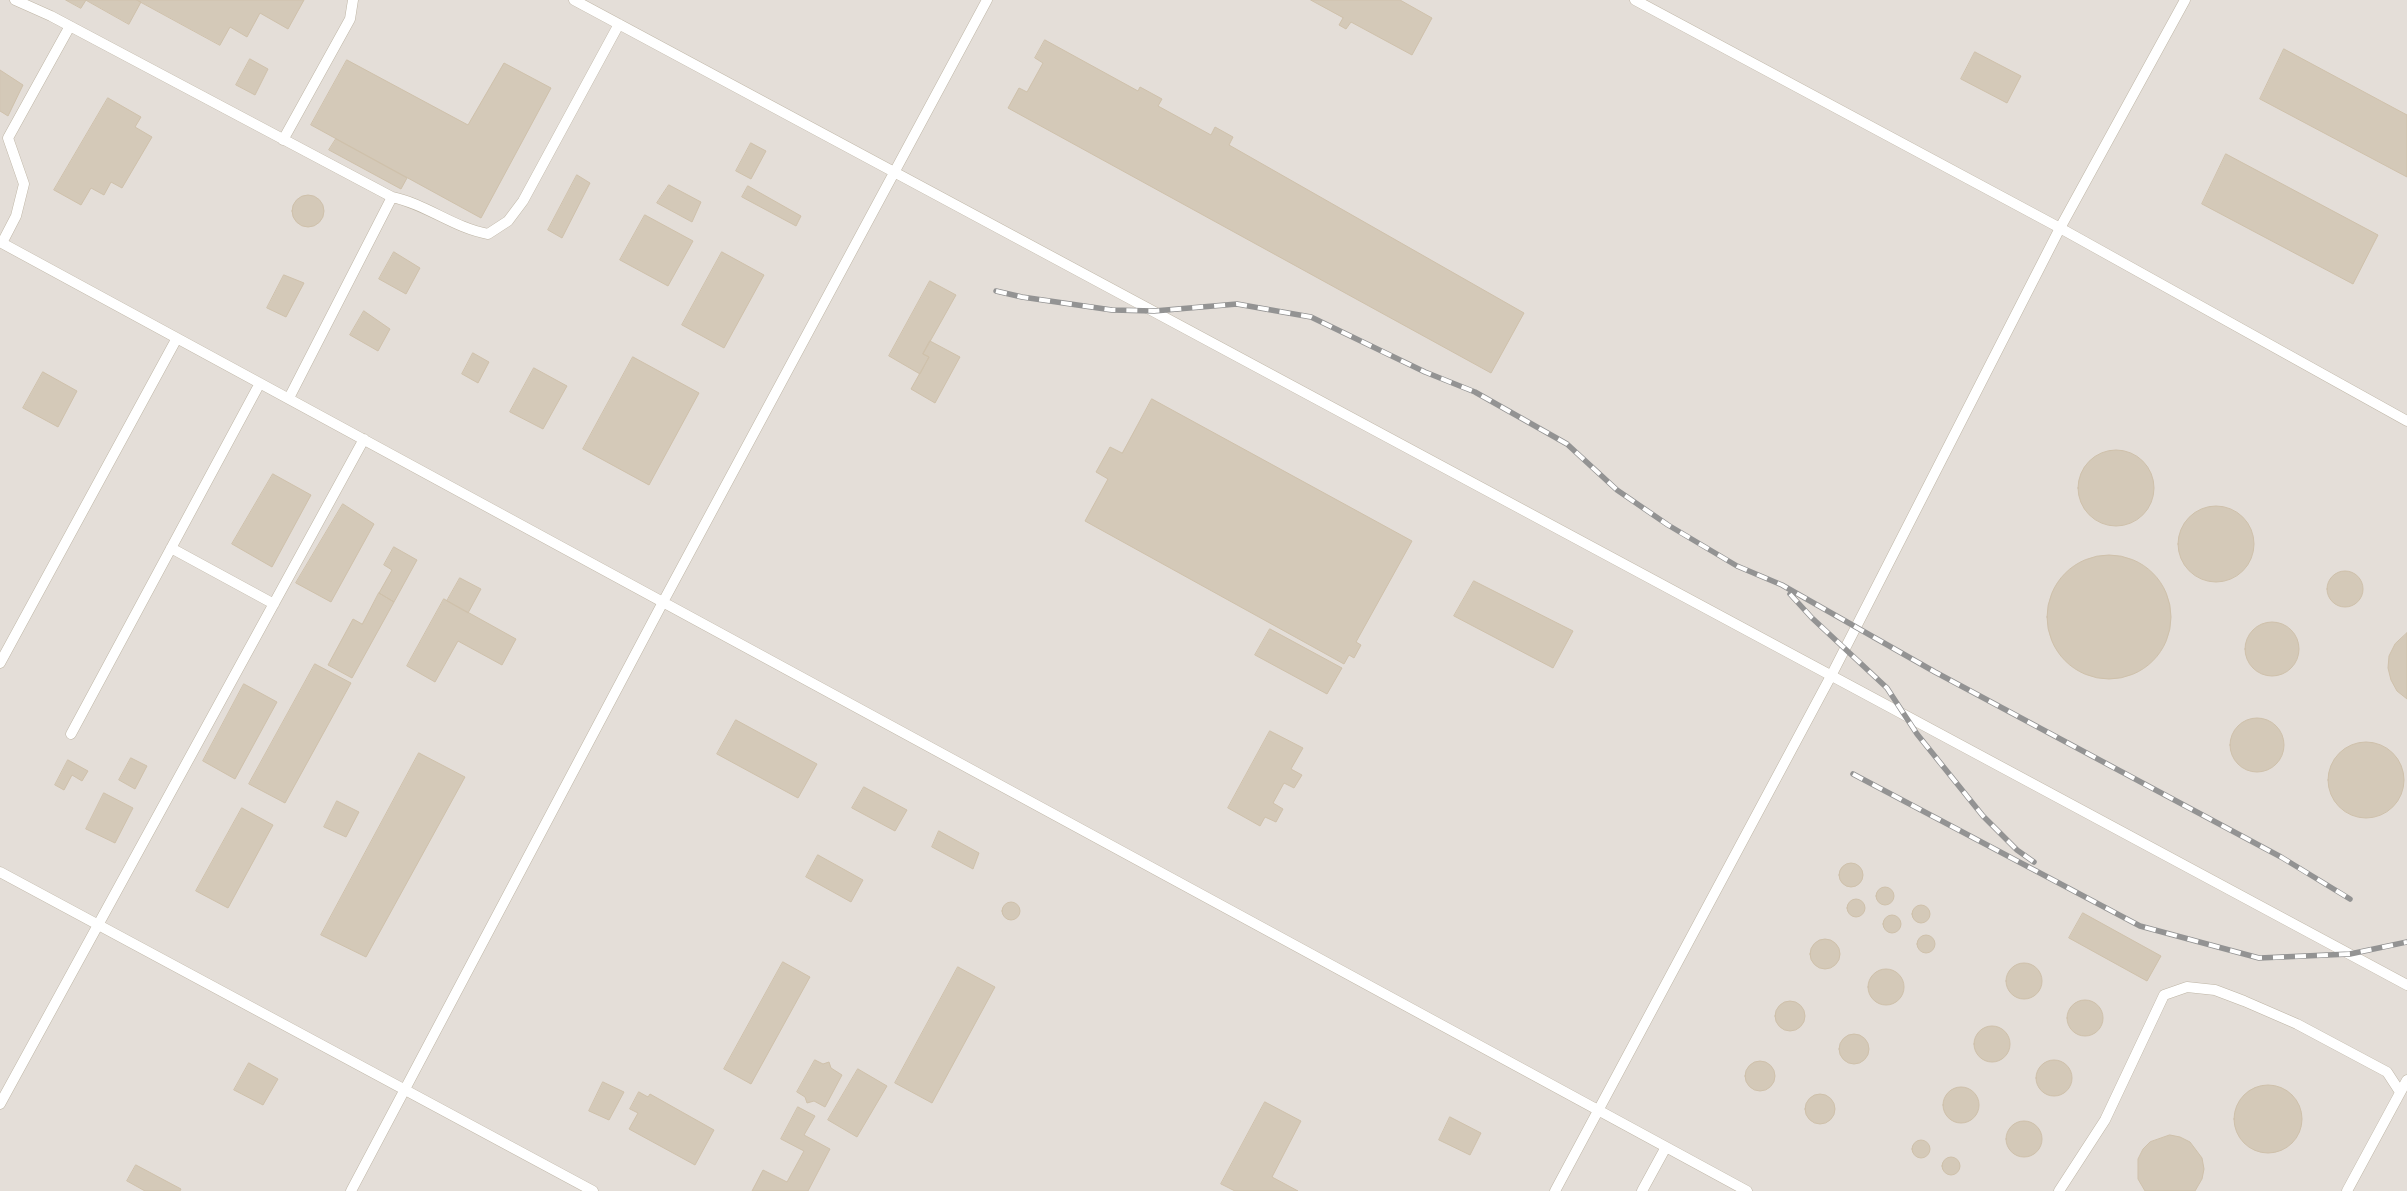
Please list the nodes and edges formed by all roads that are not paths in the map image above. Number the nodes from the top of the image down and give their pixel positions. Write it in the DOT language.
graph roads {
  1 [pos="15,0"];
  2 [pos="354,0"];
  3 [pos="574,0"];
  4 [pos="987,0"];
  5 [pos="1635,0"];
  6 [pos="2185,0"];
  7 [pos="619,24"];
  8 [pos="70,26"];
  9 [pos="283,140"];
  10 [pos="894,172"];
  11 [pos="392,197"];
  12 [pos="2060,228"];
  13 [pos="1,242"];
  14 [pos="177,338"];
  15 [pos="260,383"];
  16 [pos="289,398"];
  17 [pos="2407,421"];
  18 [pos="364,439"];
  19 [pos="171,548"];
  20 [pos="662,602"];
  21 [pos="274,604"];
  22 [pos="0,663"];
  23 [pos="1832,674"];
  24 [pos="71,734"];
  25 [pos="0,872"];
  26 [pos="97,924"];
  27 [pos="2407,985"];
  28 [pos="2407,1080"];
  29 [pos="404,1090"];
  30 [pos="2400,1092"];
  31 [pos="0,1104"];
  32 [pos="1599,1111"];
  33 [pos="1666,1147"];
  34 [pos="351,1191"];
  35 [pos="593,1191"];
  36 [pos="1555,1191"];
  37 [pos="1642,1191"];
  38 [pos="1747,1191"];
  39 [pos="2059,1191"];
  40 [pos="2347,1191"];
  1 -- 8 [label="lane"];
  2 -- 9 [label="lane"];
  3 -- 7 [label="lane"];
  4 -- 10 [label="lane"];
  5 -- 12 [label="lane"];
  6 -- 12 [label="lane"];
  7 -- 10 [label="lane"];
  7 -- 11 [label="lane"];
  8 -- 9 [label="lane"];
  8 -- 13 [label="lane"];
  9 -- 11 [label="lane"];
  10 -- 20 [label="lane"];
  10 -- 23 [label="lane"];
  11 -- 16 [label="lane"];
  12 -- 17 [label="lane"];
  12 -- 23 [label="lane"];
  13 -- 14 [label="lane"];
  14 -- 15 [label="lane"];
  14 -- 22 [label="lane"];
  15 -- 16 [label="lane"];
  15 -- 19 [label="lane"];
  16 -- 18 [label="lane"];
  18 -- 20 [label="lane"];
  18 -- 21 [label="lane"];
  19 -- 21 [label="lane"];
  19 -- 24 [label="lane"];
  20 -- 29 [label="lane"];
  20 -- 32 [label="lane"];
  21 -- 26 [label="lane"];
  23 -- 27 [label="lane"];
  23 -- 32 [label="lane"];
  25 -- 26 [label="lane"];
  26 -- 29 [label="lane"];
  26 -- 31 [label="lane"];
  28 -- 30 [label="lane"];
  29 -- 34 [label="lane"];
  29 -- 35 [label="lane"];
  30 -- 39 [label="lane"];
  30 -- 40 [label="lane"];
  32 -- 33 [label="lane"];
  32 -- 36 [label="lane"];
  33 -- 37 [label="lane"];
  33 -- 38 [label="lane"];
}
